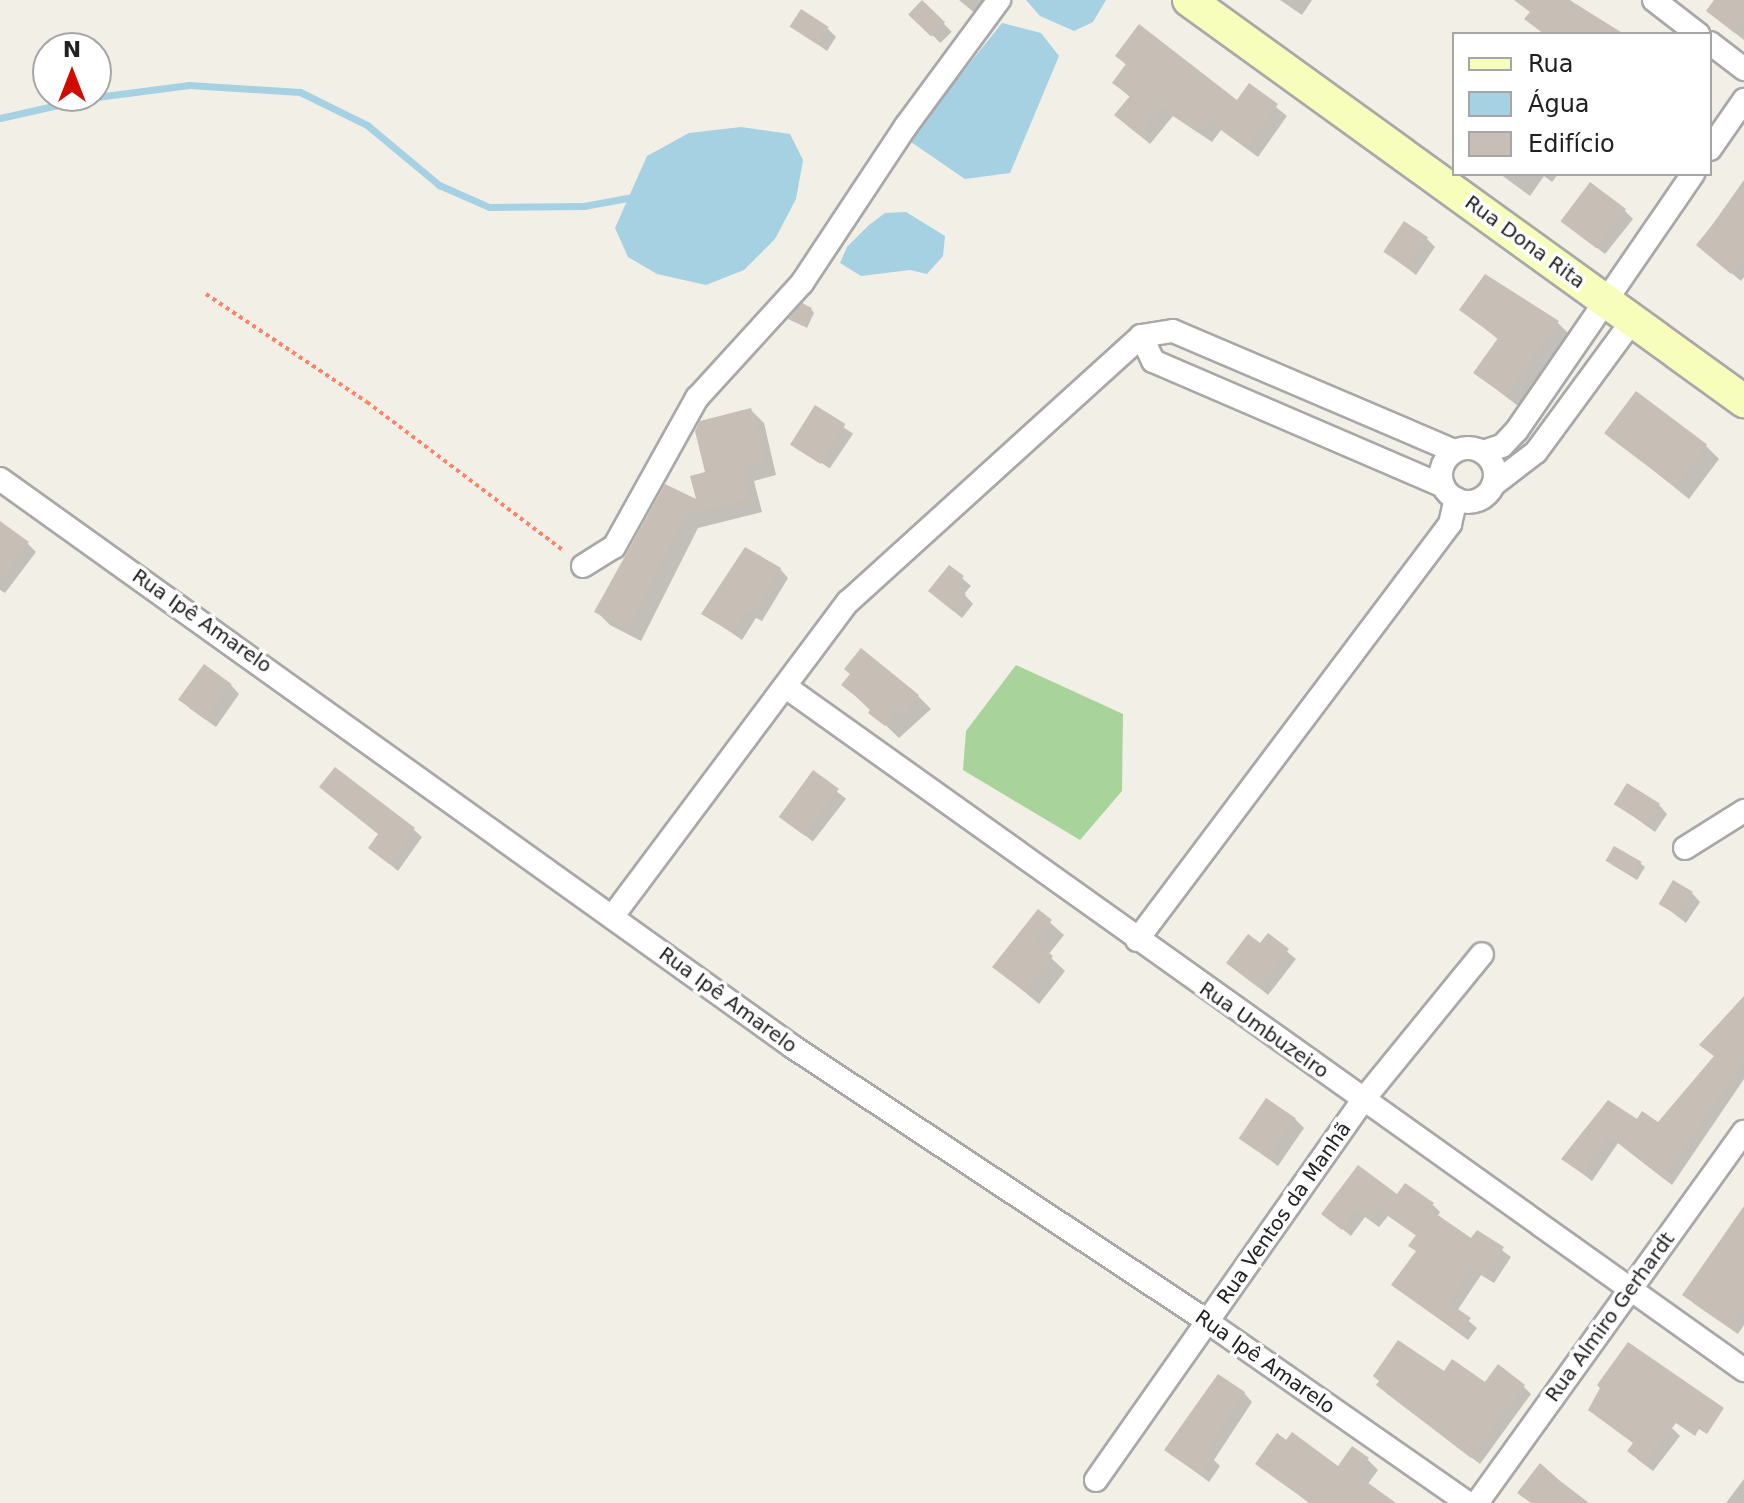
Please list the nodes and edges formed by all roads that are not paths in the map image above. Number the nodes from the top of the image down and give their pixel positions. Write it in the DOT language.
graph roads {
  1 [pos="999,0"];
  2 [pos="1189,0"];
  3 [pos="1654,0"];
  4 [pos="1695,32"];
  5 [pos="1712,45"];
  6 [pos="1744,69"];
  7 [pos="1744,100"];
  8 [pos="1712,146"];
  9 [pos="1692,176"];
  10 [pos="1606,301"];
  11 [pos="1633,320"];
  12 [pos="1141,336"];
  13 [pos="1266,368"];
  14 [pos="1248,400"];
  15 [pos="1744,401"];
  16 [pos="1454,451"];
  17 [pos="1483,452"];
  18 [pos="0,479"];
  19 [pos="1493,485"];
  20 [pos="1449,493"];
  21 [pos="583,566"];
  22 [pos="786,687"];
  23 [pos="1744,811"];
  24 [pos="1685,848"];
  25 [pos="612,917"];
  26 [pos="1137,940"];
  27 [pos="1482,954"];
  28 [pos="1363,1100"];
  29 [pos="1744,1132"];
  30 [pos="1632,1285"];
  31 [pos="1208,1322"];
  32 [pos="1744,1370"];
  33 [pos="1096,1480"];
  34 [pos="1467,1503"];
  35 [pos="1477,1503"];
  1 -- 21 [label="street"];
  2 -- 10 [label="main road, Rua Dona Rita"];
  3 -- 4 [label="street"];
  5 -- 6 [label="street"];
  7 -- 8 [label="street"];
  9 -- 10 [label="street"];
  10 -- 11 [label="main road, Rua Dona Rita"];
  10 -- 17 [label="street"];
  11 -- 15 [label="main road, Rua Dona Rita"];
  11 -- 19 [label="street"];
  12 -- 13 [label="street"];
  12 -- 14 [label="street"];
  12 -- 22 [label="street"];
  13 -- 14 [label="street"];
  13 -- 16 [label="street"];
  14 -- 20 [label="street"];
  16 -- 17 [label="street"];
  16 -- 20 [label="street"];
  17 -- 19 [label="street"];
  18 -- 25 [label="street, Rua Ipê Amarelo"];
  19 -- 20 [label="street"];
  20 -- 26 [label="street"];
  22 -- 25 [label="street"];
  22 -- 26 [label="street, Rua Umbuzeiro"];
  23 -- 24 [label="street"];
  25 -- 31 [label="street, Rua Ipê Amarelo"];
  26 -- 28 [label="street, Rua Umbuzeiro"];
  27 -- 28 [label="street, Rua Ventos da Manhã"];
  28 -- 30 [label="street, Rua Umbuzeiro"];
  28 -- 31 [label="street, Rua Ventos da Manhã"];
  29 -- 30 [label="street, Rua Almiro Gerhardt"];
  30 -- 32 [label="street, Rua Umbuzeiro"];
  30 -- 35 [label="street, Rua Almiro Gerhardt"];
  31 -- 33 [label="street, Rua Ventos da Manhã"];
  31 -- 34 [label="street, Rua Ipê Amarelo"];
}
